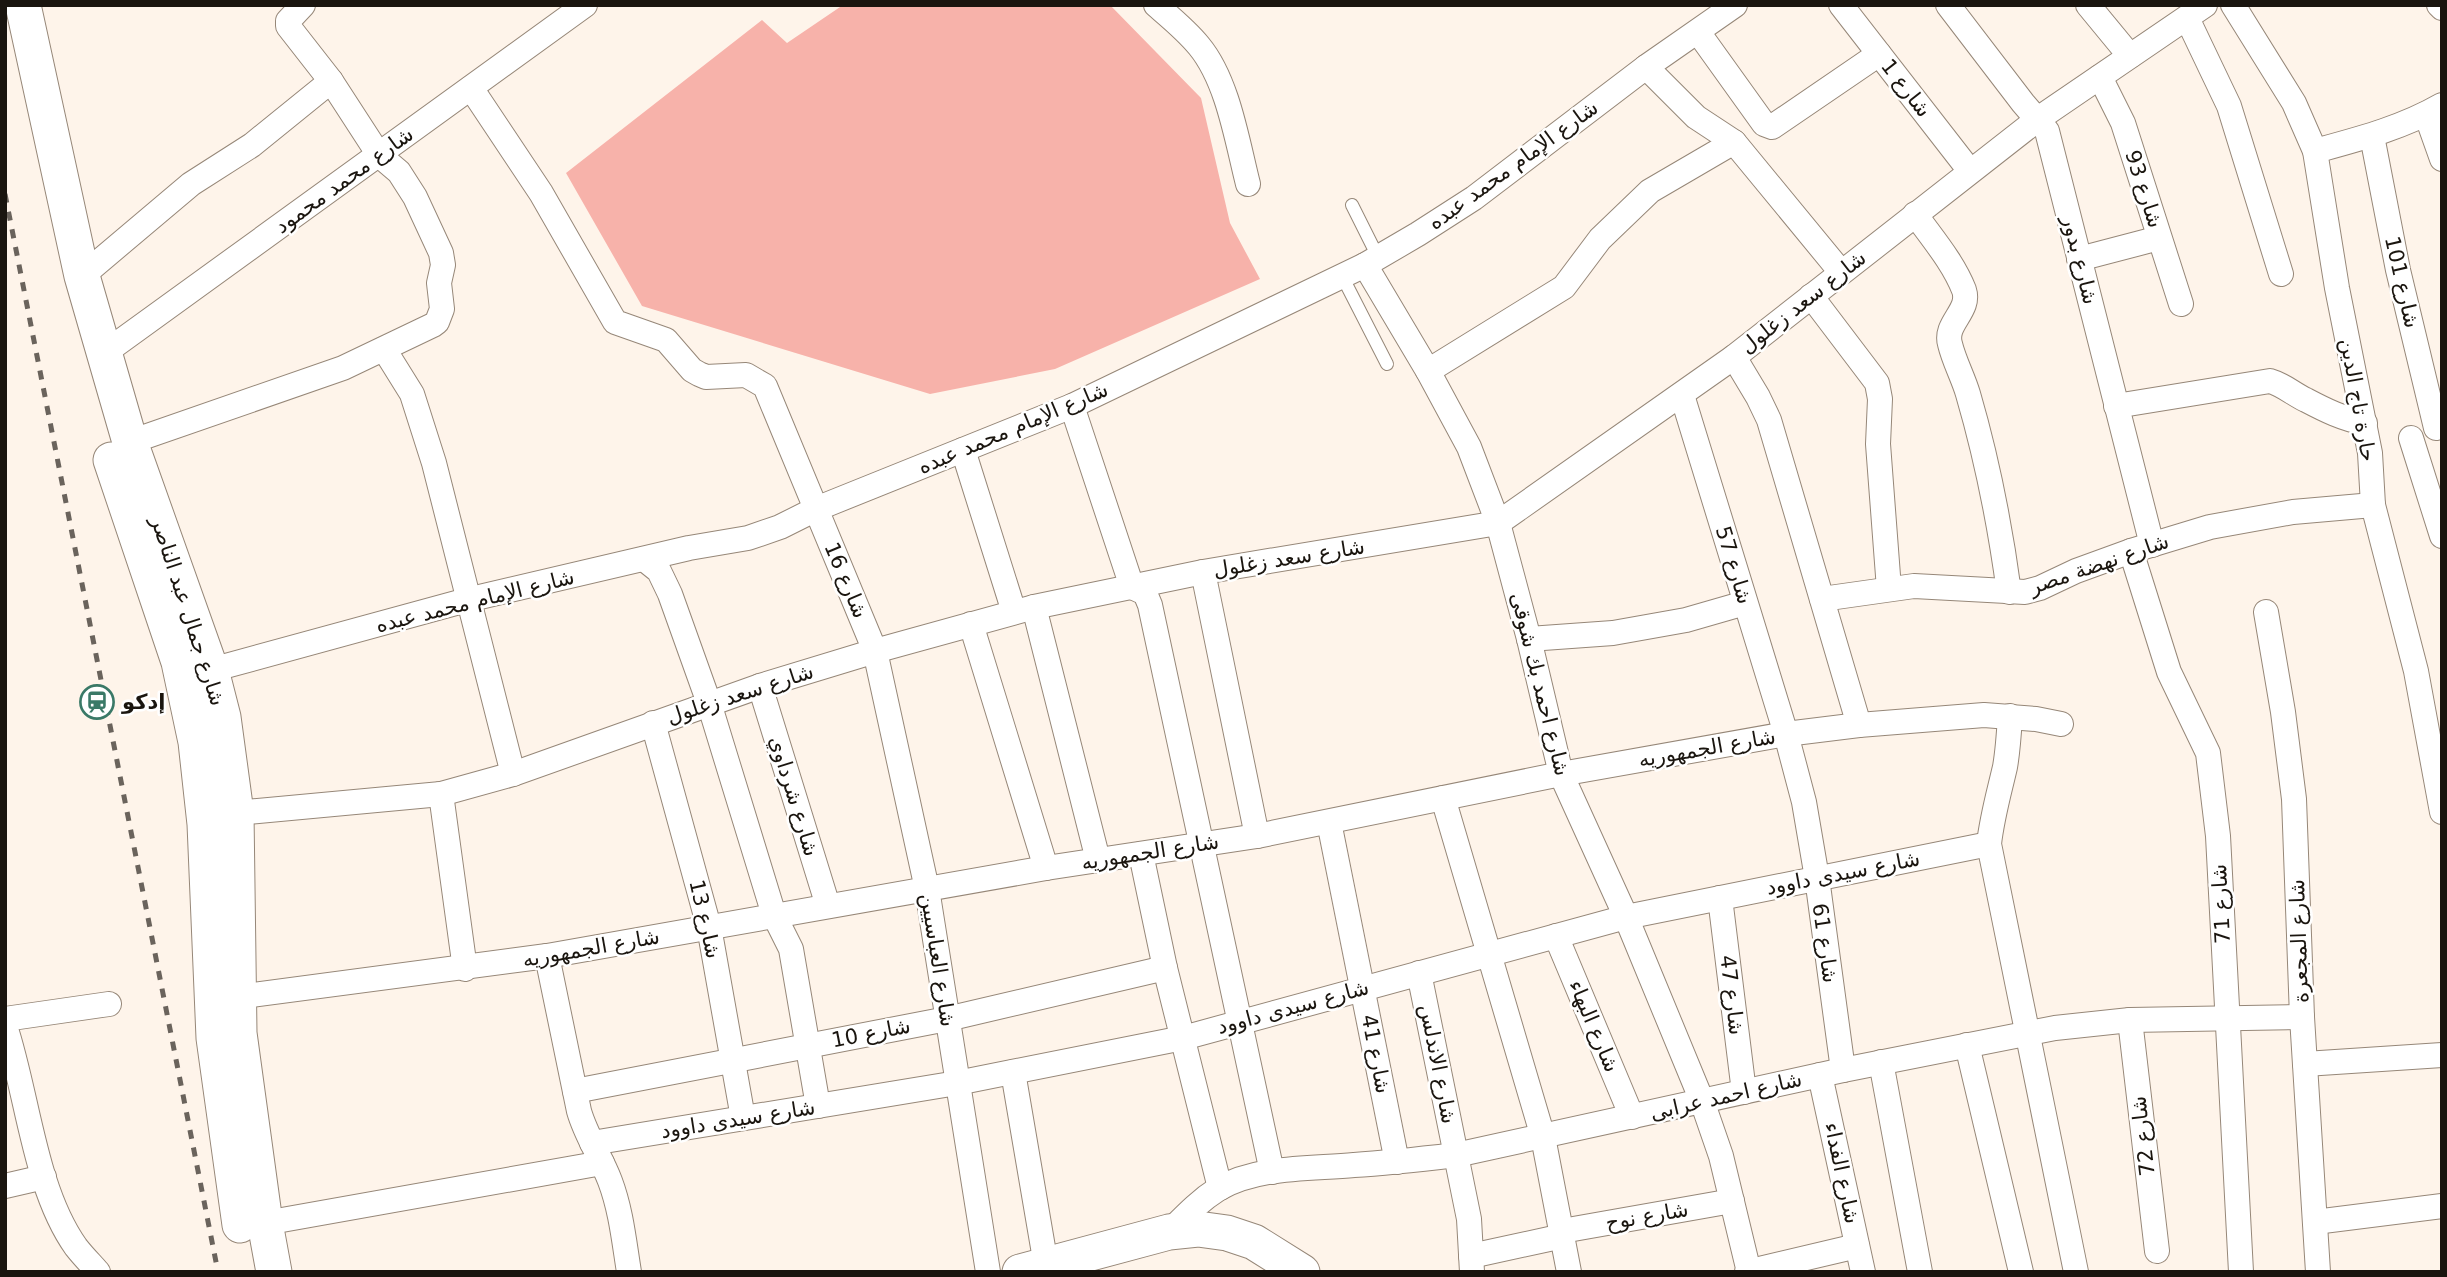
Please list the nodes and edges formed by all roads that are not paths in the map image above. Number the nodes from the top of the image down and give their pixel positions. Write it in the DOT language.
graph roads {
  1 [pos="23,5"];
  2 [pos="303,5"];
  3 [pos="1156,5"];
  4 [pos="1841,5"];
  5 [pos="1948,5"];
  6 [pos="2088,5"];
  7 [pos="2233,5"];
  8 [pos="576,8"];
  9 [pos="1724,9"];
  10 [pos="2196,12"];
  11 [pos="5,21"];
  12 [pos="1698,32"];
  13 [pos="1879,54"];
  14 [pos="2130,56"];
  15 [pos="1646,67"];
  16 [pos="2100,77"];
  17 [pos="331,81"];
  18 [pos="471,89"];
  19 [pos="2434,109"];
  20 [pos="2038,119"];
  21 [pos="2372,136"];
  22 [pos="1734,142"];
  23 [pos="2315,151"];
  24 [pos="379,155"];
  25 [pos="2442,159"];
  26 [pos="1970,171"];
  27 [pos="1248,184"];
  28 [pos="1352,205"];
  29 [pos="1915,214"];
  30 [pos="2160,238"];
  31 [pos="2079,259"];
  32 [pos="1362,266"];
  33 [pos="1841,272"];
  34 [pos="2281,274"];
  35 [pos="82,276"];
  36 [pos="1811,296"];
  37 [pos="2180,304"];
  38 [pos="384,348"];
  39 [pos="103,354"];
  40 [pos="1734,357"];
  41 [pos="1387,365"];
  42 [pos="1427,371"];
  43 [pos="1682,395"];
  44 [pos="1072,406"];
  45 [pos="2116,406"];
  46 [pos="2365,423"];
  47 [pos="2439,427"];
  48 [pos="2411,438"];
  49 [pos="130,442"];
  50 [pos="963,450"];
  51 [pos="2370,453"];
  52 [pos="2373,505"];
  53 [pos="816,509"];
  54 [pos="1498,523"];
  55 [pos="2442,536"];
  56 [pos="2141,548"];
  57 [pos="645,559"];
  58 [pos="1203,572"];
  59 [pos="1132,587"];
  60 [pos="1889,589"];
  61 [pos="2009,592"];
  62 [pos="1822,599"];
  63 [pos="467,600"];
  64 [pos="1745,603"];
  65 [pos="1024,610"];
  66 [pos="2266,612"];
  67 [pos="971,624"];
  68 [pos="1529,639"];
  69 [pos="875,651"];
  70 [pos="211,670"];
  71 [pos="760,686"];
  72 [pos="709,703"];
  73 [pos="2010,716"];
  74 [pos="653,723"];
  75 [pos="2061,724"];
  76 [pos="1858,725"];
  77 [pos="1786,734"];
  78 [pos="513,774"];
  79 [pos="1561,774"];
  80 [pos="441,794"];
  81 [pos="1443,798"];
  82 [pos="2442,812"];
  83 [pos="236,813"];
  84 [pos="1329,822"];
  85 [pos="1257,836"];
  86 [pos="1202,844"];
  87 [pos="1989,844"];
  88 [pos="1141,853"];
  89 [pos="1098,860"];
  90 [pos="1046,869"];
  91 [pos="1817,878"];
  92 [pos="927,889"];
  93 [pos="1720,898"];
  94 [pos="828,906"];
  95 [pos="774,915"];
  96 [pos="1626,916"];
  97 [pos="709,927"];
  98 [pos="1556,936"];
  99 [pos="1489,954"];
  100 [pos="548,956"];
  101 [pos="1166,968"];
  102 [pos="465,969"];
  103 [pos="1419,973"];
  104 [pos="1364,988"];
  105 [pos="237,997"];
  106 [pos="108,1004"];
  107 [pos="2302,1017"];
  108 [pos="2227,1018"];
  109 [pos="5,1019"];
  110 [pos="947,1019"];
  111 [pos="2130,1020"];
  112 [pos="1240,1023"];
  113 [pos="5,1026"];
  114 [pos="2027,1033"];
  115 [pos="1183,1038"];
  116 [pos="807,1045"];
  117 [pos="1968,1045"];
  118 [pos="2442,1055"];
  119 [pos="733,1060"];
  120 [pos="1881,1062"];
  121 [pos="2305,1064"];
  122 [pos="1013,1072"];
  123 [pos="1831,1072"];
  124 [pos="957,1083"];
  125 [pos="575,1091"];
  126 [pos="1745,1091"];
  127 [pos="1702,1101"];
  128 [pos="818,1106"];
  129 [pos="1632,1117"];
  130 [pos="743,1118"];
  131 [pos="1543,1137"];
  132 [pos="597,1153"];
  133 [pos="1456,1154"];
  134 [pos="1397,1162"];
  135 [pos="1272,1172"];
  136 [pos="44,1177"];
  137 [pos="5,1186"];
  138 [pos="1220,1188"];
  139 [pos="1732,1201"];
  140 [pos="2442,1206"];
  141 [pos="2315,1222"];
  142 [pos="265,1223"];
  143 [pos="1170,1232"];
  144 [pos="1562,1234"];
  145 [pos="1857,1246"];
  146 [pos="2157,1251"];
  147 [pos="1471,1264"];
  148 [pos="1033,1268"];
  149 [pos="98,1272"];
  150 [pos="250,1272"];
  151 [pos="274,1272"];
  152 [pos="629,1272"];
  153 [pos="988,1272"];
  154 [pos="1302,1272"];
  155 [pos="1569,1272"];
  156 [pos="1748,1272"];
  157 [pos="1863,1272"];
  158 [pos="1920,1272"];
  159 [pos="2021,1272"];
  160 [pos="2076,1272"];
  161 [pos="2241,1272"];
  162 [pos="2318,1272"];
  1 -- 35 [label="main road, شارع جمال عبد الناصر"];
  2 -- 17 [label="street"];
  3 -- 27 [label="street"];
  4 -- 13 [label="street, شارع 1"];
  5 -- 20 [label="street, شارع بدور"];
  6 -- 14 [label="street"];
  7 -- 23 [label="street, حارة تاج الدين"];
  8 -- 18 [label="street, شارع محمد محمود"];
  9 -- 12 [label="street, شارع الإمام محمد عبده"];
  10 -- 14 [label="street, شارع سعد زغلول"];
  10 -- 34 [label="street"];
  11 -- 150 [label="main road, شارع جمال عبد الناصر"];
  12 -- 13 [label="street"];
  12 -- 15 [label="street, شارع الإمام محمد عبده"];
  13 -- 26 [label="street, شارع 1"];
  14 -- 16 [label="street, شارع سعد زغلول"];
  15 -- 22 [label="street"];
  15 -- 32 [label="street, شارع الإمام محمد عبده"];
  16 -- 20 [label="street, شارع سعد زغلول"];
  16 -- 30 [label="street, شارع 93"];
  17 -- 24 [label="street"];
  17 -- 35 [label="street"];
  18 -- 24 [label="street, شارع محمد محمود"];
  18 -- 53 [label="street, شارع 16"];
  19 -- 21 [label="street"];
  19 -- 25 [label="street"];
  20 -- 26 [label="street, شارع سعد زغلول"];
  20 -- 31 [label="street, شارع بدور"];
  21 -- 23 [label="street"];
  21 -- 47 [label="street, شارع 101"];
  22 -- 33 [label="street"];
  22 -- 42 [label="street"];
  23 -- 46 [label="street, حارة تاج الدين"];
  24 -- 38 [label="street"];
  24 -- 39 [label="street, شارع محمد محمود"];
  26 -- 29 [label="street, شارع سعد زغلول"];
  28 -- 32 [label="lane"];
  29 -- 33 [label="street, شارع سعد زغلول"];
  29 -- 61 [label="street"];
  30 -- 31 [label="street"];
  30 -- 37 [label="street, شارع 93"];
  31 -- 45 [label="street, شارع بدور"];
  32 -- 41 [label="lane"];
  32 -- 42 [label="street, شارع احمد بك شوقى"];
  32 -- 44 [label="street, شارع الإمام محمد عبده"];
  33 -- 36 [label="street, شارع سعد زغلول"];
  35 -- 39 [label="main road, شارع جمال عبد الناصر"];
  36 -- 40 [label="street, شارع سعد زغلول"];
  36 -- 60 [label="street"];
  38 -- 49 [label="street"];
  38 -- 63 [label="street"];
  39 -- 49 [label="main road, شارع جمال عبد الناصر"];
  40 -- 43 [label="street, شارع سعد زغلول"];
  40 -- 62 [label="street"];
  42 -- 54 [label="street, شارع احمد بك شوقى"];
  43 -- 54 [label="street, شارع سعد زغلول"];
  43 -- 64 [label="street, شارع 57"];
  44 -- 50 [label="street, شارع الإمام محمد عبده"];
  44 -- 59 [label="street"];
  45 -- 46 [label="street"];
  45 -- 56 [label="street, شارع بدور"];
  46 -- 51 [label="street, حارة تاج الدين"];
  47 -- 48 [label="street"];
  48 -- 51 [label="street"];
  48 -- 55 [label="street"];
  49 -- 70 [label="main road, شارع جمال عبد الناصر"];
  50 -- 53 [label="street, شارع الإمام محمد عبده"];
  50 -- 65 [label="street"];
  51 -- 52 [label="street, حارة تاج الدين"];
  52 -- 56 [label="street, شارع نهضة مصر"];
  52 -- 82 [label="street, حارة تاج الدين"];
  53 -- 57 [label="street, شارع الإمام محمد عبده"];
  53 -- 69 [label="street, شارع 16"];
  54 -- 58 [label="street, شارع سعد زغلول"];
  54 -- 68 [label="street, شارع احمد بك شوقى"];
  56 -- 61 [label="street, شارع نهضة مصر"];
  56 -- 108 [label="street, شارع 71"];
  57 -- 63 [label="street, شارع الإمام محمد عبده"];
  57 -- 72 [label="street"];
  58 -- 59 [label="street, شارع سعد زغلول"];
  58 -- 85 [label="street"];
  59 -- 65 [label="street, شارع سعد زغلول"];
  59 -- 86 [label="street"];
  60 -- 61 [label="street, شارع نهضة مصر"];
  60 -- 62 [label="street, شارع نهضة مصر"];
  62 -- 76 [label="street"];
  63 -- 70 [label="street, شارع الإمام محمد عبده"];
  63 -- 78 [label="street"];
  64 -- 68 [label="street"];
  64 -- 77 [label="street, شارع 57"];
  65 -- 67 [label="street, شارع سعد زغلول"];
  65 -- 89 [label="street"];
  66 -- 107 [label="street, شارع المجعرة"];
  67 -- 69 [label="street, شارع سعد زغلول"];
  67 -- 90 [label="street"];
  68 -- 79 [label="street, شارع احمد بك شوقى"];
  69 -- 71 [label="street, شارع سعد زغلول"];
  69 -- 92 [label="street, شارع العباسيين"];
  70 -- 83 [label="main road, شارع جمال عبد الناصر"];
  71 -- 72 [label="street, شارع سعد زغلول"];
  71 -- 94 [label="street, شارع شرداوي"];
  72 -- 74 [label="street, شارع سعد زغلول"];
  72 -- 95 [label="street"];
  73 -- 75 [label="street, شارع الجمهوريه"];
  73 -- 76 [label="street, شارع الجمهوريه"];
  73 -- 87 [label="street"];
  74 -- 78 [label="street, شارع سعد زغلول"];
  74 -- 97 [label="street, شارع 13"];
  76 -- 77 [label="street, شارع الجمهوريه"];
  77 -- 79 [label="street, شارع الجمهوريه"];
  77 -- 91 [label="street, شارع 61"];
  78 -- 80 [label="street, شارع سعد زغلول"];
  79 -- 81 [label="street, شارع الجمهوريه"];
  79 -- 96 [label="street, شارع احمد بك شوقى"];
  80 -- 83 [label="street, شارع سعد زغلول"];
  80 -- 102 [label="street"];
  81 -- 84 [label="street, شارع الجمهوريه"];
  81 -- 99 [label="street"];
  83 -- 105 [label="main road, شارع جمال عبد الناصر"];
  84 -- 85 [label="street, شارع الجمهوريه"];
  84 -- 104 [label="street, شارع 41"];
  85 -- 86 [label="street, شارع الجمهوريه"];
  86 -- 88 [label="street, شارع الجمهوريه"];
  86 -- 112 [label="street"];
  87 -- 91 [label="street, شارع سيدى داوود"];
  87 -- 114 [label="street"];
  88 -- 89 [label="street, شارع الجمهوريه"];
  88 -- 101 [label="street"];
  89 -- 90 [label="street, شارع الجمهوريه"];
  90 -- 92 [label="street, شارع الجمهوريه"];
  91 -- 93 [label="street, شارع سيدى داوود"];
  91 -- 123 [label="street, شارع 61"];
  92 -- 94 [label="street, شارع الجمهوريه"];
  92 -- 110 [label="street, شارع العباسيين"];
  93 -- 96 [label="street, شارع سيدى داوود"];
  93 -- 126 [label="street, شارع 47"];
  94 -- 95 [label="street, شارع الجمهوريه"];
  95 -- 97 [label="street, شارع الجمهوريه"];
  95 -- 116 [label="street"];
  96 -- 98 [label="street, شارع سيدى داوود"];
  96 -- 127 [label="street, شارع احمد بك شوقى"];
  97 -- 100 [label="street, شارع الجمهوريه"];
  97 -- 119 [label="street, شارع 13"];
  98 -- 99 [label="street, شارع سيدى داوود"];
  98 -- 129 [label="street, شارع البهاء"];
  99 -- 103 [label="street, شارع سيدى داوود"];
  99 -- 131 [label="street"];
  100 -- 102 [label="street, شارع الجمهوريه"];
  100 -- 125 [label="street"];
  101 -- 110 [label="street, شارع 10"];
  101 -- 115 [label="street"];
  102 -- 105 [label="street, شارع الجمهوريه"];
  103 -- 104 [label="street, شارع سيدى داوود"];
  103 -- 133 [label="street, شارع الاندلس"];
  104 -- 112 [label="street, شارع سيدى داوود"];
  104 -- 134 [label="street, شارع 41"];
  105 -- 142 [label="main road, شارع جمال عبد الناصر"];
  106 -- 109 [label="street"];
  107 -- 108 [label="street, شارع احمد عرابى"];
  107 -- 121 [label="street, شارع المجعرة"];
  108 -- 111 [label="street, شارع احمد عرابى"];
  108 -- 161 [label="street, شارع 71"];
  110 -- 116 [label="street, شارع 10"];
  110 -- 124 [label="street, شارع العباسيين"];
  111 -- 114 [label="street, شارع احمد عرابى"];
  111 -- 146 [label="street, شارع 72"];
  112 -- 115 [label="street, شارع سيدى داوود"];
  112 -- 135 [label="street"];
  113 -- 136 [label="street"];
  114 -- 117 [label="street, شارع احمد عرابى"];
  114 -- 160 [label="street"];
  115 -- 122 [label="street, شارع سيدى داوود"];
  115 -- 138 [label="street"];
  116 -- 119 [label="street, شارع 10"];
  116 -- 128 [label="street"];
  117 -- 120 [label="street, شارع احمد عرابى"];
  117 -- 159 [label="street"];
  118 -- 121 [label="street"];
  119 -- 125 [label="street, شارع 10"];
  119 -- 130 [label="street, شارع 13"];
  120 -- 123 [label="street, شارع احمد عرابى"];
  120 -- 158 [label="street"];
  121 -- 141 [label="street, شارع المجعرة"];
  122 -- 124 [label="street, شارع سيدى داوود"];
  122 -- 148 [label="street"];
  123 -- 126 [label="street, شارع احمد عرابى"];
  123 -- 145 [label="street, شارع الفداء"];
  124 -- 128 [label="street, شارع سيدى داوود"];
  124 -- 153 [label="street, شارع العباسيين"];
  125 -- 132 [label="street"];
  126 -- 127 [label="street, شارع احمد عرابى"];
  127 -- 129 [label="street, شارع احمد عرابى"];
  127 -- 139 [label="street, شارع احمد بك شوقى"];
  128 -- 130 [label="street, شارع سيدى داوود"];
  129 -- 131 [label="street, شارع احمد عرابى"];
  130 -- 132 [label="street, شارع سيدى داوود"];
  131 -- 133 [label="street, شارع احمد عرابى"];
  131 -- 144 [label="street"];
  132 -- 142 [label="street, شارع سيدى داوود"];
  132 -- 152 [label="street"];
  133 -- 134 [label="street, شارع احمد عرابى"];
  133 -- 147 [label="street, شارع الاندلس"];
  134 -- 135 [label="street, شارع احمد عرابى"];
  135 -- 138 [label="street, شارع احمد عرابى"];
  136 -- 137 [label="street"];
  136 -- 149 [label="street"];
  138 -- 143 [label="street, شارع احمد عرابى"];
  139 -- 144 [label="street, شارع نوح"];
  139 -- 156 [label="street, شارع احمد بك شوقى"];
  140 -- 141 [label="street"];
  141 -- 162 [label="street, شارع المجعرة"];
  142 -- 151 [label="main road, شارع جمال عبد الناصر"];
  143 -- 148 [label="main road"];
  143 -- 154 [label="main road"];
  144 -- 147 [label="street, شارع نوح"];
  144 -- 155 [label="street"];
  145 -- 156 [label="street"];
  145 -- 157 [label="street, شارع الفداء"];
}
